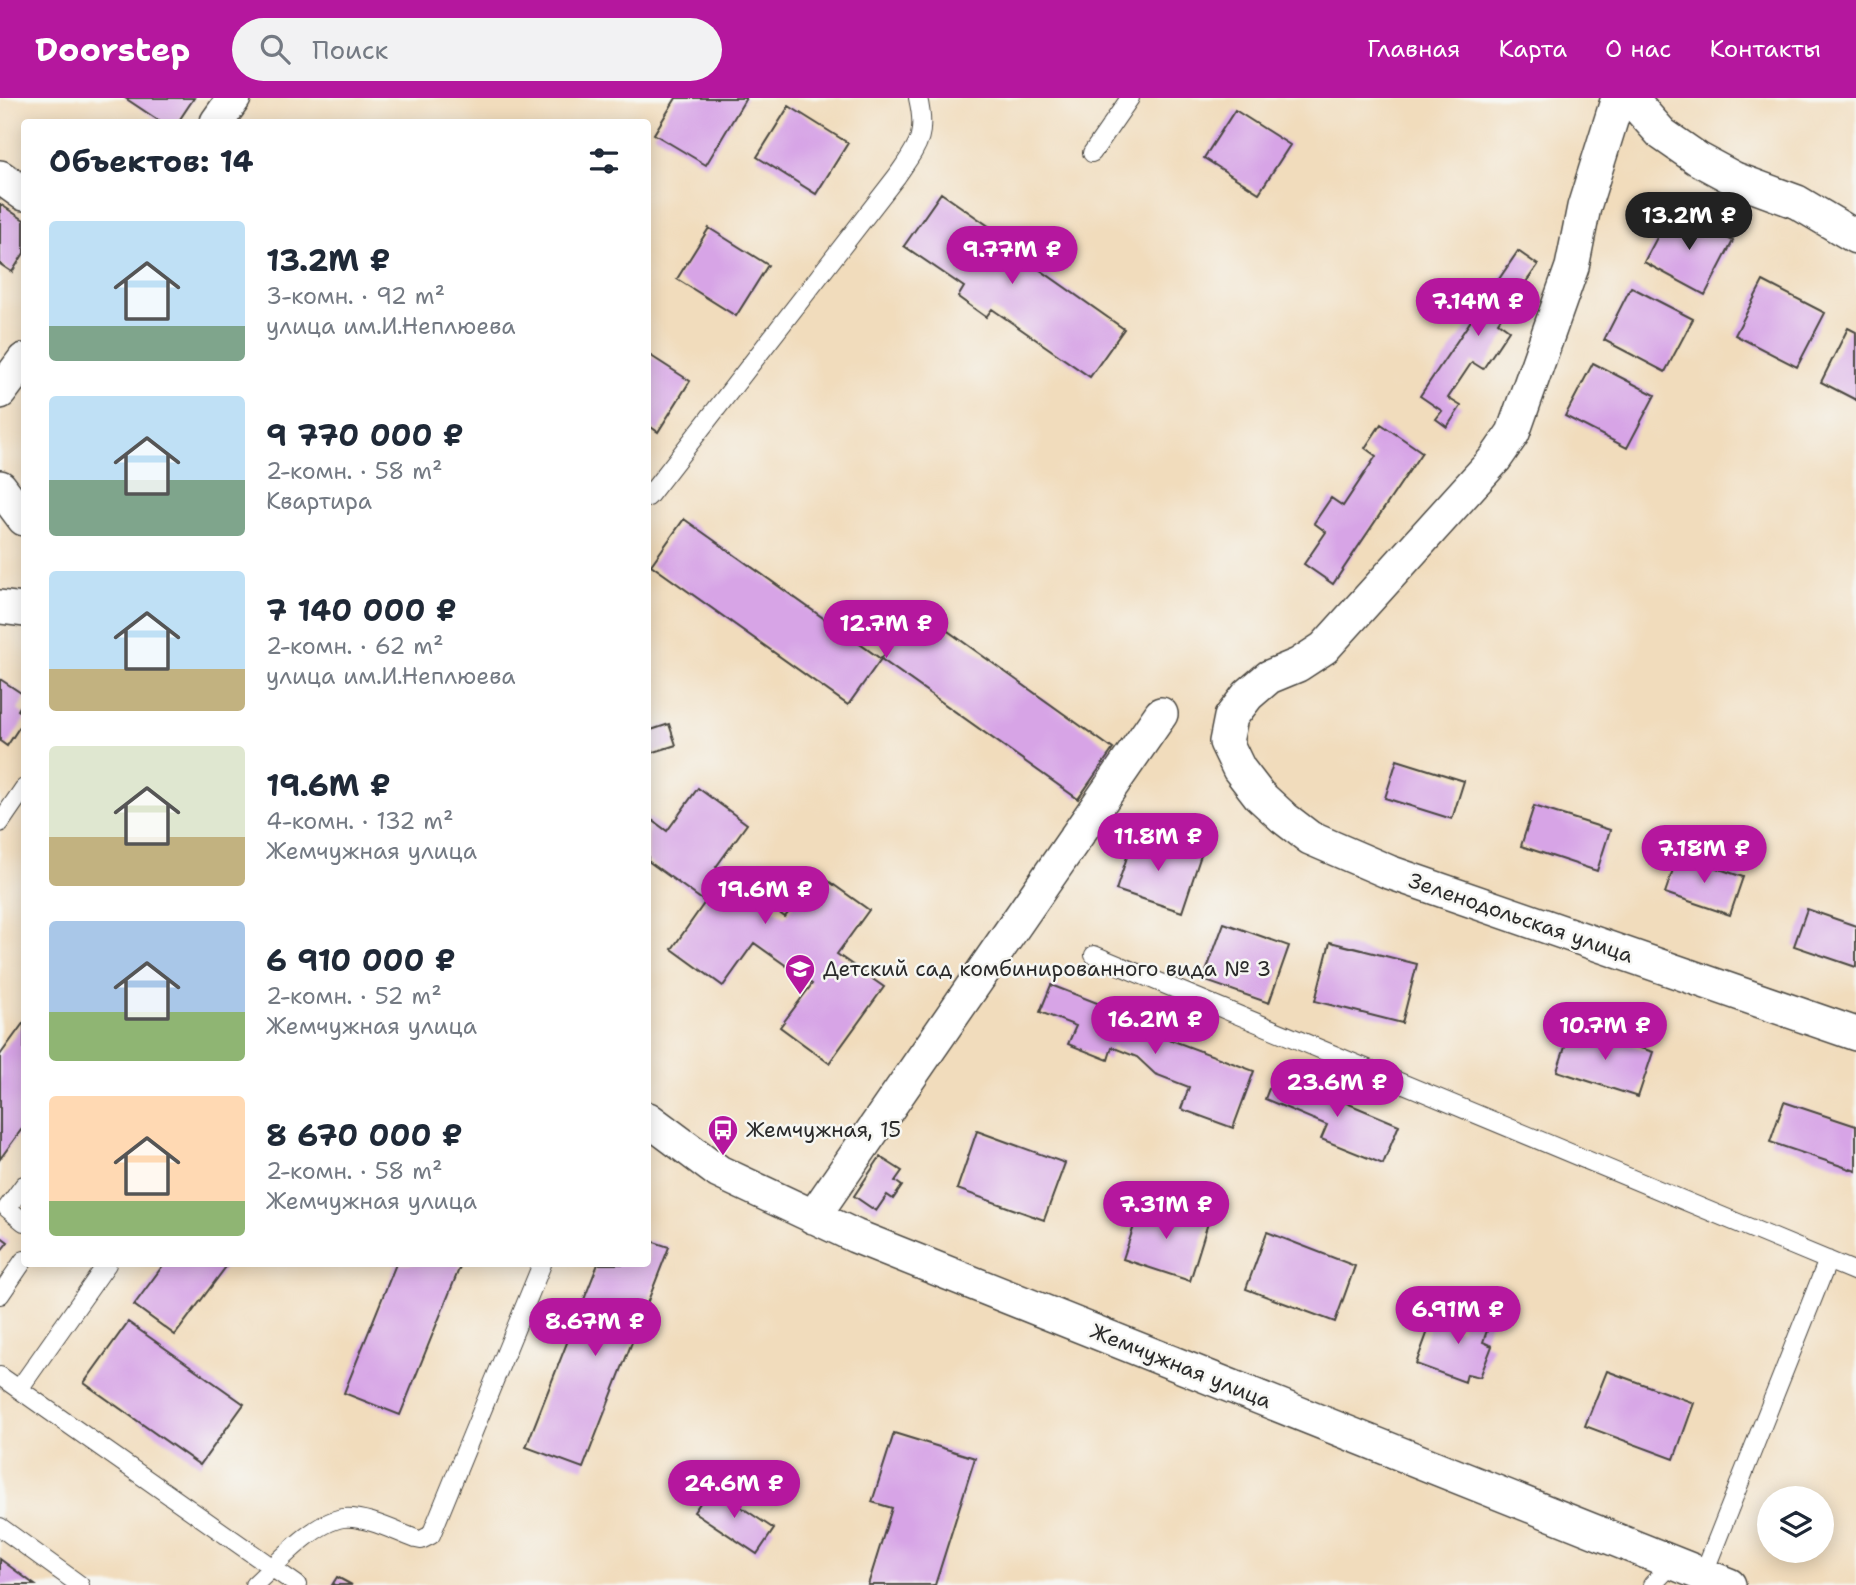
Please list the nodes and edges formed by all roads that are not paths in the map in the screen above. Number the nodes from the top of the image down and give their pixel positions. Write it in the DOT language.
graph roads {
  1 [pos="234,98"];
  2 [pos="918,98"];
  3 [pos="1130,98"];
  4 [pos="1618,98"];
  5 [pos="1630,98"];
  6 [pos="219,119"];
  7 [pos="1091,153"];
  8 [pos="0,177"];
  9 [pos="21,192"];
  10 [pos="1856,237"];
  11 [pos="21,364"];
  12 [pos="0,391"];
  13 [pos="0,487"];
  14 [pos="651,494"];
  15 [pos="21,515"];
  16 [pos="0,607"];
  17 [pos="21,610"];
  18 [pos="1161,715"];
  19 [pos="21,792"];
  20 [pos="0,823"];
  21 [pos="1094,955"];
  22 [pos="1856,1034"];
  23 [pos="651,1121"];
  24 [pos="21,1189"];
  25 [pos="814,1217"];
  26 [pos="21,1220"];
  27 [pos="1828,1260"];
  28 [pos="21,1264"];
  29 [pos="105,1267"];
  30 [pos="541,1267"];
  31 [pos="1856,1272"];
  32 [pos="0,1295"];
  33 [pos="0,1376"];
  34 [pos="19,1389"];
  35 [pos="0,1527"];
  36 [pos="273,1568"];
  37 [pos="1662,1574"];
  38 [pos="1716,1580"];
  39 [pos="79,1585"];
  40 [pos="254,1585"];
  41 [pos="297,1585"];
  1 -- 6 [label="street"];
  2 -- 14 [label="lane"];
  3 -- 7 [label="lane"];
  4 -- 22 [label="street, Зеленодольская улица"];
  5 -- 10 [label="street"];
  8 -- 9 [label="street"];
  11 -- 12 [label="street"];
  13 -- 15 [label="street"];
  16 -- 17 [label="street"];
  18 -- 25 [label="street"];
  19 -- 20 [label="lane"];
  21 -- 27 [label="lane"];
  23 -- 25 [label="street, Жемчужная улица"];
  24 -- 26 [label="lane"];
  25 -- 37 [label="street, Жемчужная улица"];
  27 -- 31 [label="lane"];
  27 -- 38 [label="lane"];
  28 -- 32 [label="lane"];
  29 -- 34 [label="lane"];
  30 -- 36 [label="lane"];
  33 -- 34 [label="lane"];
  34 -- 36 [label="lane"];
  35 -- 39 [label="lane"];
  36 -- 40 [label="lane"];
  36 -- 41 [label="lane"];
  37 -- 38 [label="street, Жемчужная улица"];
}
